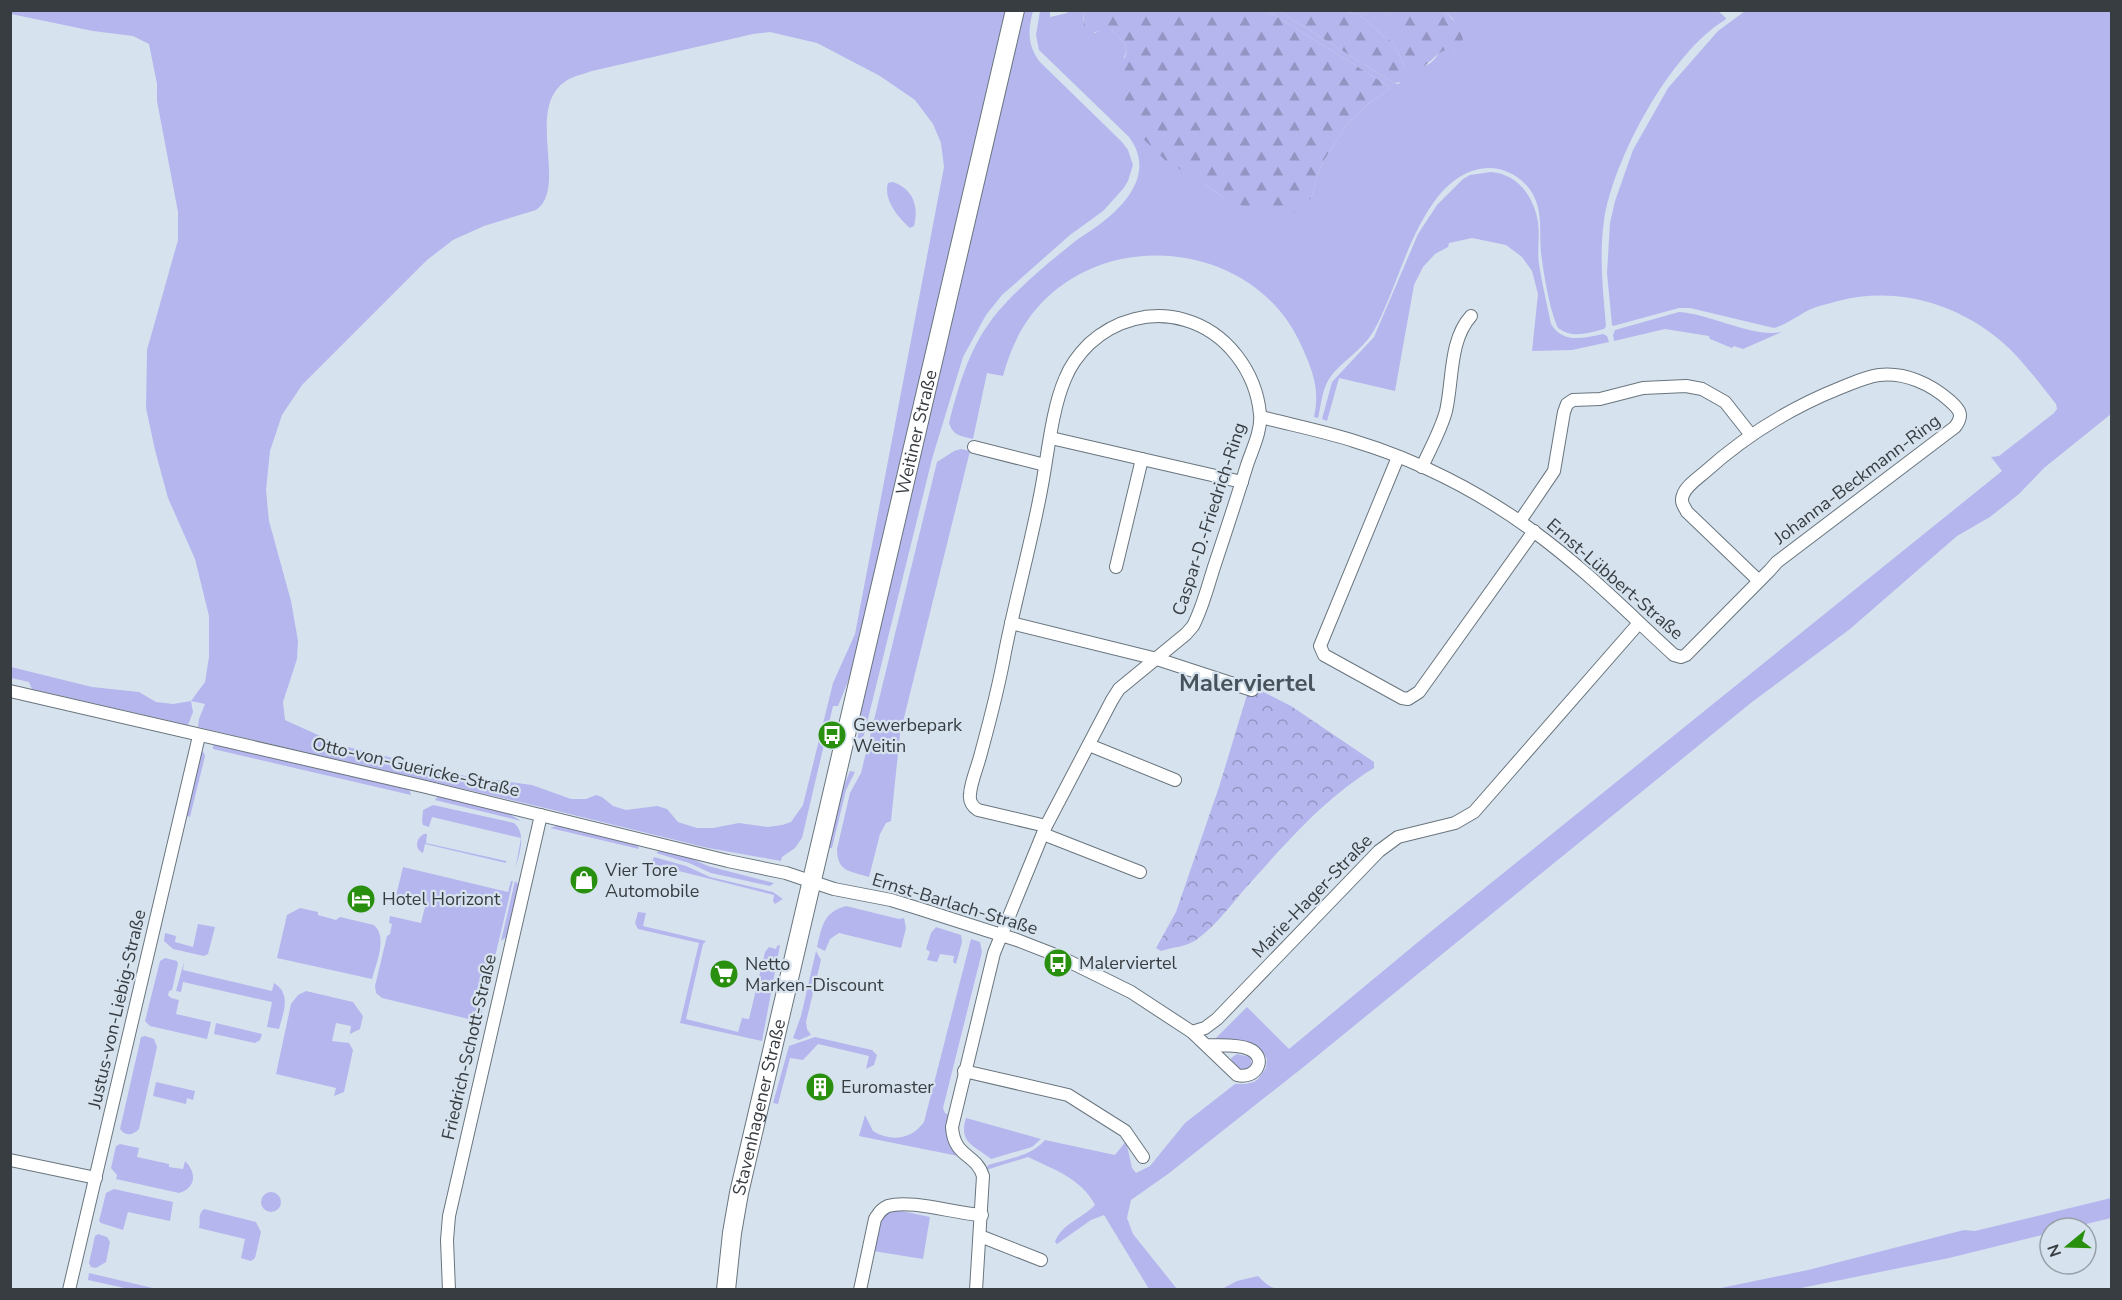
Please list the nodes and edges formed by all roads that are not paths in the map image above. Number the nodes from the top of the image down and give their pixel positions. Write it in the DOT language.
graph roads {
  1 [pos="1015,10"];
  2 [pos="1471,316"];
  3 [pos="1261,417"];
  4 [pos="1751,435"];
  5 [pos="1051,438"];
  6 [pos="974,447"];
  7 [pos="1398,457"];
  8 [pos="1142,459"];
  9 [pos="1045,465"];
  10 [pos="1422,467"];
  11 [pos="1242,482"];
  12 [pos="1520,521"];
  13 [pos="1534,531"];
  14 [pos="1116,567"];
  15 [pos="1759,581"];
  16 [pos="1011,623"];
  17 [pos="1640,623"];
  18 [pos="1681,657"];
  19 [pos="1157,658"];
  20 [pos="1252,690"];
  21 [pos="10,691"];
  22 [pos="199,736"];
  23 [pos="1089,745"];
  24 [pos="1175,780"];
  25 [pos="541,815"];
  26 [pos="1045,830"];
  27 [pos="819,855"];
  28 [pos="1140,872"];
  29 [pos="812,882"];
  30 [pos="1001,934"];
  31 [pos="1192,1032"];
  32 [pos="1207,1045"];
  33 [pos="964,1071"];
  34 [pos="1143,1157"];
  35 [pos="10,1160"];
  36 [pos="96,1178"];
  37 [pos="982,1215"];
  38 [pos="980,1236"];
  39 [pos="1041,1260"];
  40 [pos="69,1290"];
  41 [pos="449,1290"];
  42 [pos="726,1290"];
  43 [pos="860,1290"];
  44 [pos="976,1290"];
  1 -- 27 [label="main road, Weitiner Straße"];
  2 -- 10 [label="street"];
  3 -- 5 [label="street, Caspar-D.-Friedrich-Ring"];
  3 -- 7 [label="street, Ernst-Lübbert-Straße"];
  3 -- 11 [label="street, Caspar-D.-Friedrich-Ring"];
  4 -- 12 [label="street"];
  4 -- 15 [label="street, Johanna-Beckmann-Ring"];
  4 -- 15 [label="street, Johanna-Beckmann-Ring"];
  5 -- 8 [label="street"];
  5 -- 9 [label="street, Caspar-D.-Friedrich-Ring"];
  6 -- 9 [label="street"];
  7 -- 10 [label="street, Ernst-Lübbert-Straße"];
  7 -- 13 [label="street"];
  8 -- 11 [label="street"];
  8 -- 14 [label="street"];
  9 -- 16 [label="street, Caspar-D.-Friedrich-Ring"];
  10 -- 12 [label="street, Ernst-Lübbert-Straße"];
  11 -- 19 [label="street, Caspar-D.-Friedrich-Ring"];
  12 -- 13 [label="street, Ernst-Lübbert-Straße"];
  13 -- 17 [label="street, Ernst-Lübbert-Straße"];
  15 -- 18 [label="street, Johanna-Beckmann-Ring"];
  16 -- 19 [label="street"];
  16 -- 26 [label="street, Caspar-D.-Friedrich-Ring"];
  17 -- 18 [label="street, Ernst-Lübbert-Straße"];
  17 -- 31 [label="street, Marie-Hager-Straße"];
  19 -- 20 [label="street"];
  19 -- 23 [label="street, Caspar-D.-Friedrich-Ring"];
  21 -- 22 [label="street, Otto-von-Guericke-Straße"];
  22 -- 25 [label="street, Otto-von-Guericke-Straße"];
  22 -- 36 [label="street, Justus-von-Liebig-Straße"];
  23 -- 24 [label="street"];
  23 -- 26 [label="street, Caspar-D.-Friedrich-Ring"];
  25 -- 29 [label="street, Otto-von-Guericke-Straße"];
  25 -- 41 [label="street, Friedrich-Schott-Straße"];
  26 -- 28 [label="street"];
  26 -- 30 [label="street, Caspar-D.-Friedrich-Ring"];
  27 -- 29 [label="main road, Stavenhagener Straße"];
  29 -- 30 [label="street, Ernst-Barlach-Straße"];
  29 -- 42 [label="main road, Stavenhagener Straße"];
  30 -- 31 [label="street, Ernst-Barlach-Straße"];
  30 -- 33 [label="street, Caspar-D.-Friedrich-Ring"];
  31 -- 32 [label="street, Ernst-Barlach-Straße"];
  33 -- 34 [label="street"];
  33 -- 37 [label="street, Caspar-D.-Friedrich-Ring"];
  35 -- 36 [label="street"];
  36 -- 40 [label="street, Justus-von-Liebig-Straße"];
  37 -- 38 [label="street"];
  37 -- 43 [label="street"];
  38 -- 39 [label="street"];
  38 -- 44 [label="street"];
}
